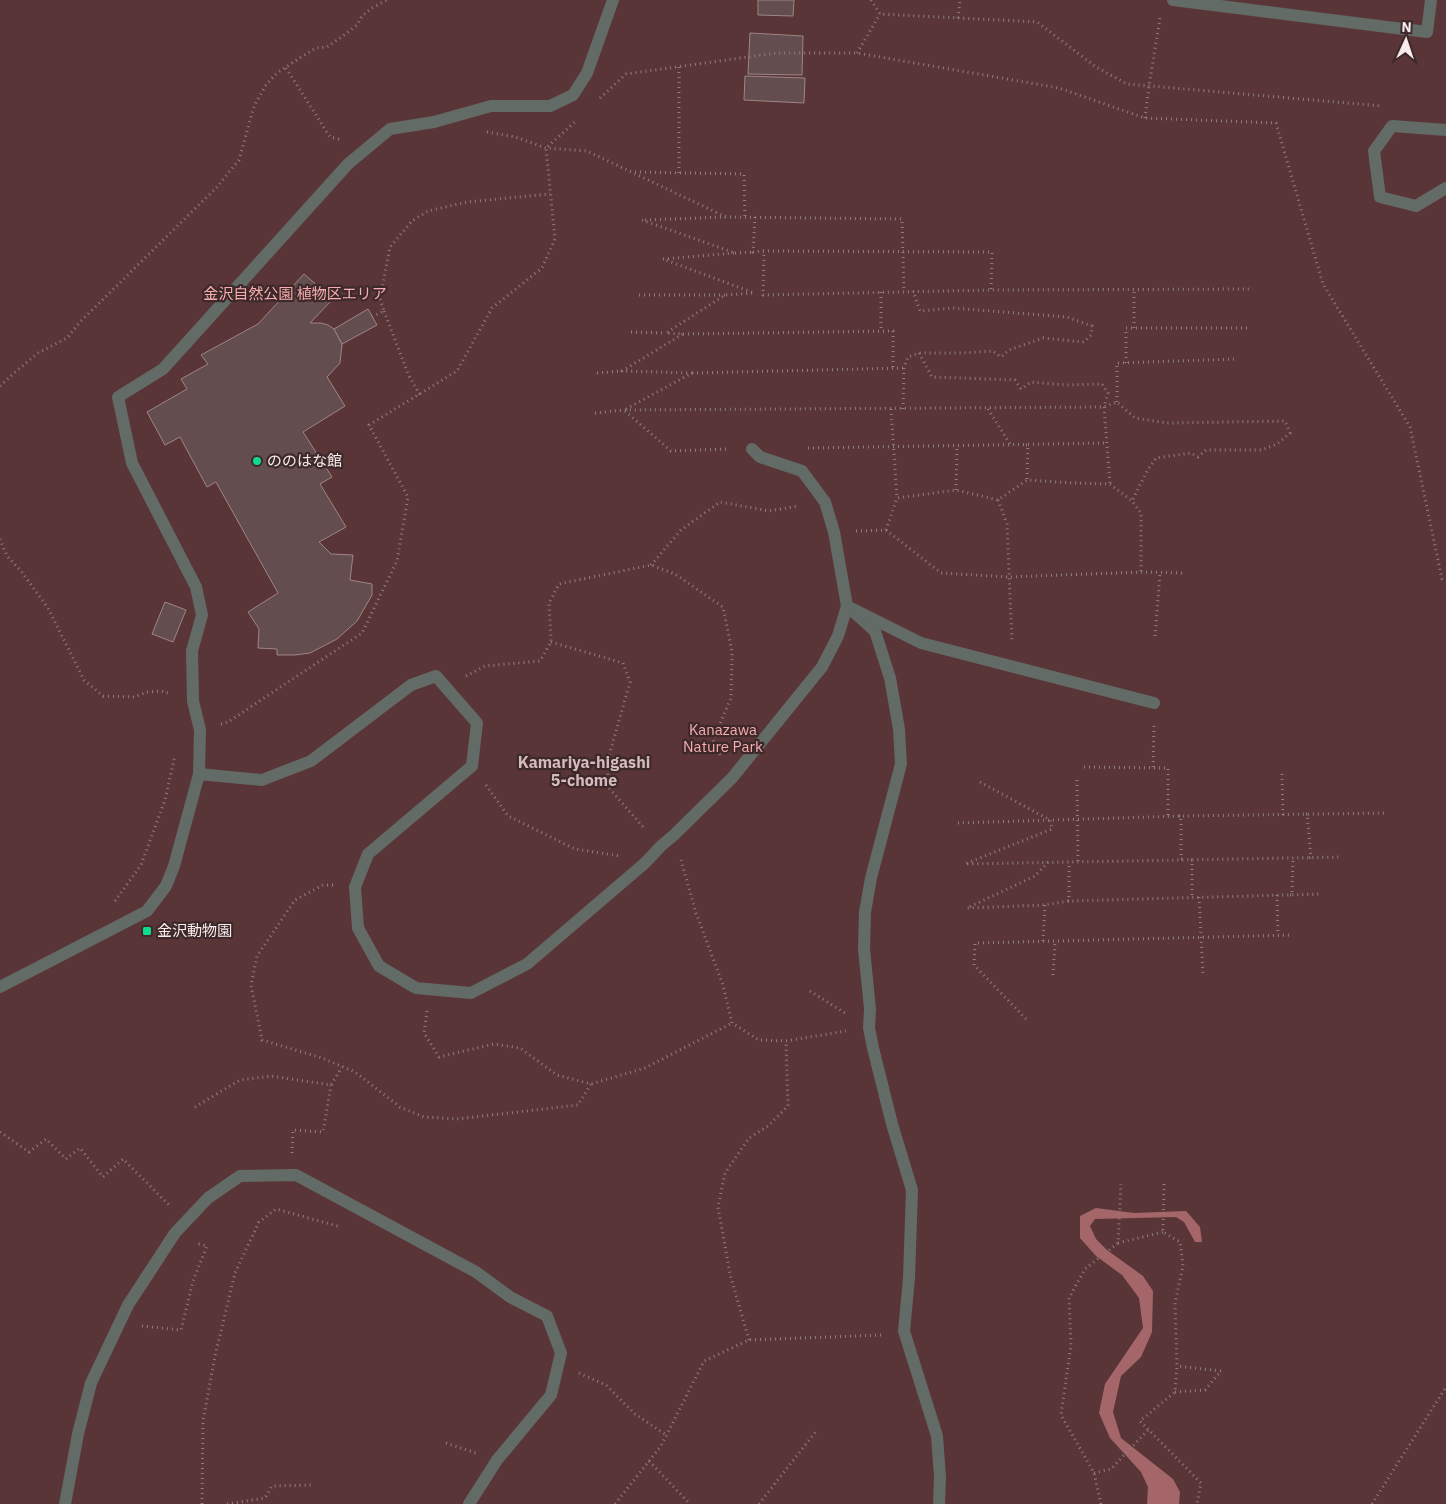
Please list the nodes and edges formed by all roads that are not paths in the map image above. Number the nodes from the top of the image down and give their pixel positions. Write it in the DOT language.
graph roads {
  1 [pos="613,0"];
  2 [pos="1173,0"];
  3 [pos="1432,0"];
  4 [pos="1446,130"];
  5 [pos="1446,188"];
  6 [pos="752,449"];
  7 [pos="847,606"];
  8 [pos="1154,703"];
  9 [pos="199,774"];
  10 [pos="0,987"];
  11 [pos="65,1504"];
  12 [pos="469,1504"];
  13 [pos="939,1504"];
  1 -- 9 [label="lane"];
  2 -- 3 [label="lane"];
  4 -- 5 [label="lane"];
  6 -- 7 [label="lane"];
  7 -- 8 [label="lane"];
  7 -- 9 [label="lane"];
  7 -- 13 [label="lane"];
  9 -- 10 [label="lane"];
  11 -- 12 [label="lane"];
}
